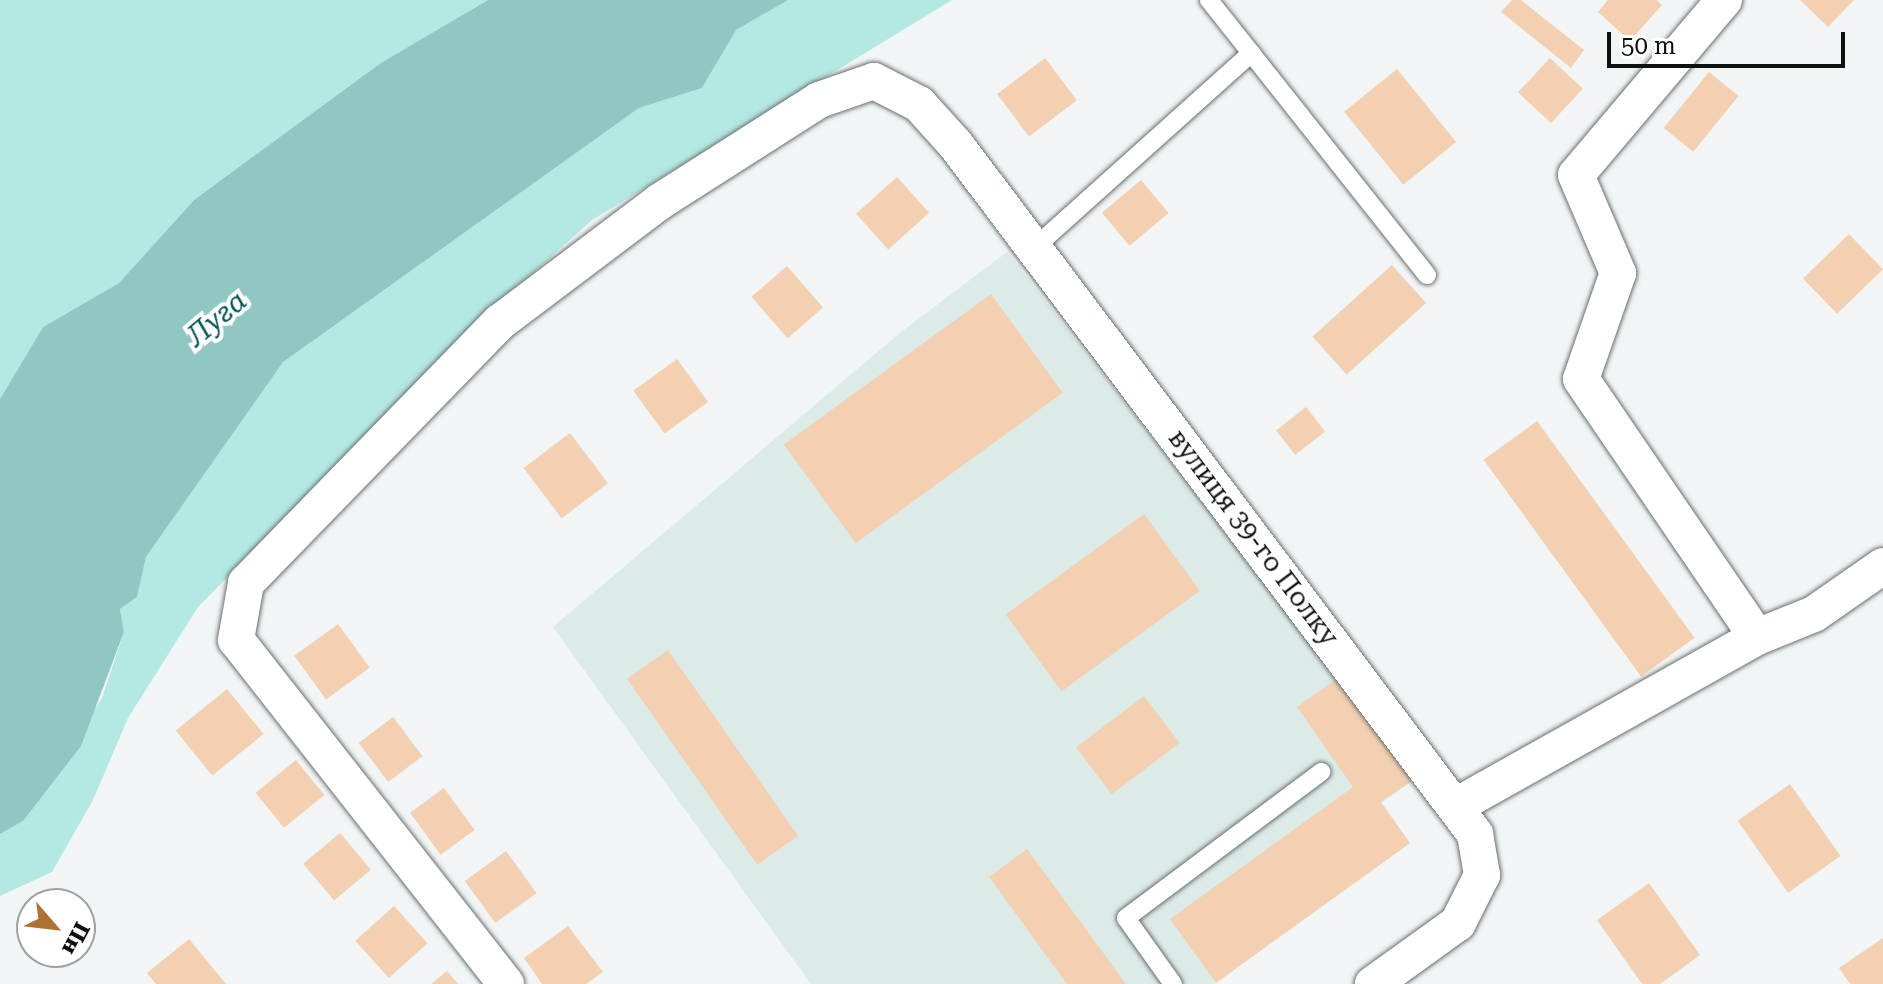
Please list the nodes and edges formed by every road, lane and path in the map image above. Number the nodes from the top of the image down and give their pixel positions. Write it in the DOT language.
graph roads {
  1 [pos="1209,0"];
  2 [pos="1724,0"];
  3 [pos="1251,53"];
  4 [pos="1034,248"];
  5 [pos="1427,275"];
  6 [pos="1883,566"];
  7 [pos="1757,637"];
  8 [pos="1321,772"];
  9 [pos="1456,806"];
  10 [pos="506,984"];
  11 [pos="1173,984"];
  12 [pos="1373,984"];
  1 -- 3 [label="lane"];
  2 -- 7 [label="street"];
  3 -- 4 [label="lane"];
  3 -- 5 [label="lane"];
  4 -- 9 [label="street, вулиця 39-го Полку"];
  4 -- 10 [label="street, вулиця 39-го Полку"];
  6 -- 7 [label="street"];
  7 -- 9 [label="street"];
  8 -- 11 [label="lane"];
  9 -- 12 [label="street, вулиця 39-го Полку"];
}
